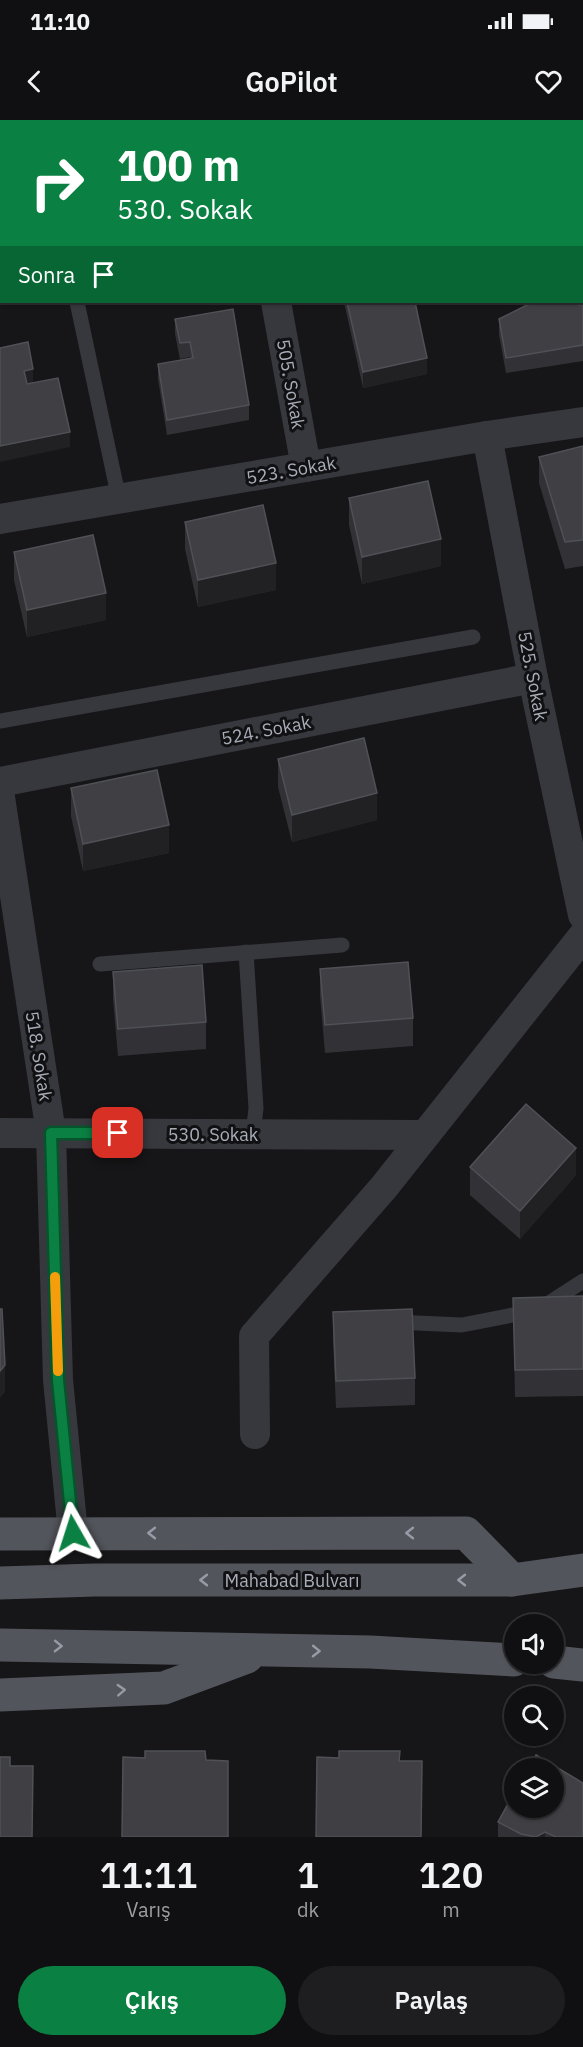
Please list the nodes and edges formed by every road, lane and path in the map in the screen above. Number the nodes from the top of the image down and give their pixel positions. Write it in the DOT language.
graph roads {
  1 [pos="77,303"];
  2 [pos="276,303"];
  3 [pos="583,422"];
  4 [pos="487,436"];
  5 [pos="306,467"];
  6 [pos="119,499"];
  7 [pos="0,519"];
  8 [pos="473,637"];
  9 [pos="533,678"];
  10 [pos="0,721"];
  11 [pos="0,782"];
  12 [pos="0,797"];
  13 [pos="583,915"];
  14 [pos="583,936"];
  15 [pos="342,945"];
  16 [pos="246,952"];
  17 [pos="100,964"];
  18 [pos="0,1133"];
  19 [pos="51,1133"];
  20 [pos="253,1134"];
  21 [pos="426,1135"];
  22 [pos="583,1281"];
  23 [pos="383,1322"];
  24 [pos="255,1434"];
  25 [pos="73,1533"];
  26 [pos="0,1534"];
  27 [pos="583,1570"];
  28 [pos="512,1580"];
  29 [pos="0,1583"];
  30 [pos="0,1645"];
  31 [pos="265,1650"];
  32 [pos="504,1659"];
  33 [pos="564,1663"];
  34 [pos="583,1665"];
  35 [pos="0,1695"];
  1 -- 6 [label="lane"];
  2 -- 5 [label="street, 505. Sokak"];
  3 -- 4 [label="street, 523. Sokak"];
  4 -- 5 [label="street, 523. Sokak"];
  4 -- 9 [label="street, 525. Sokak"];
  5 -- 6 [label="street, 523. Sokak"];
  6 -- 7 [label="street, 523. Sokak"];
  8 -- 10 [label="lane"];
  9 -- 11 [label="street, 524. Sokak"];
  9 -- 13 [label="street, 525. Sokak"];
  12 -- 19 [label="street, 518. Sokak"];
  14 -- 21 [label="street"];
  15 -- 16 [label="lane"];
  16 -- 17 [label="lane"];
  16 -- 20 [label="lane"];
  18 -- 19 [label="street, 530. Sokak"];
  19 -- 20 [label="street, 530. Sokak"];
  19 -- 25 [label="street, 518. Sokak"];
  20 -- 21 [label="street, 530. Sokak"];
  21 -- 24 [label="street"];
  22 -- 23 [label="lane"];
  25 -- 26 [label="main road"];
  28 -- 25 [label="main road, one-way"];
  27 -- 28 [label="main road, Mahabad Bulvarı"];
  28 -- 29 [label="main road, Mahabad Bulvarı, one-way"];
  30 -- 31 [label="main road, one-way"];
  31 -- 32 [label="main road, one-way"];
  35 -- 31 [label="main road, one-way"];
  33 -- 34 [label="main road"];
}
